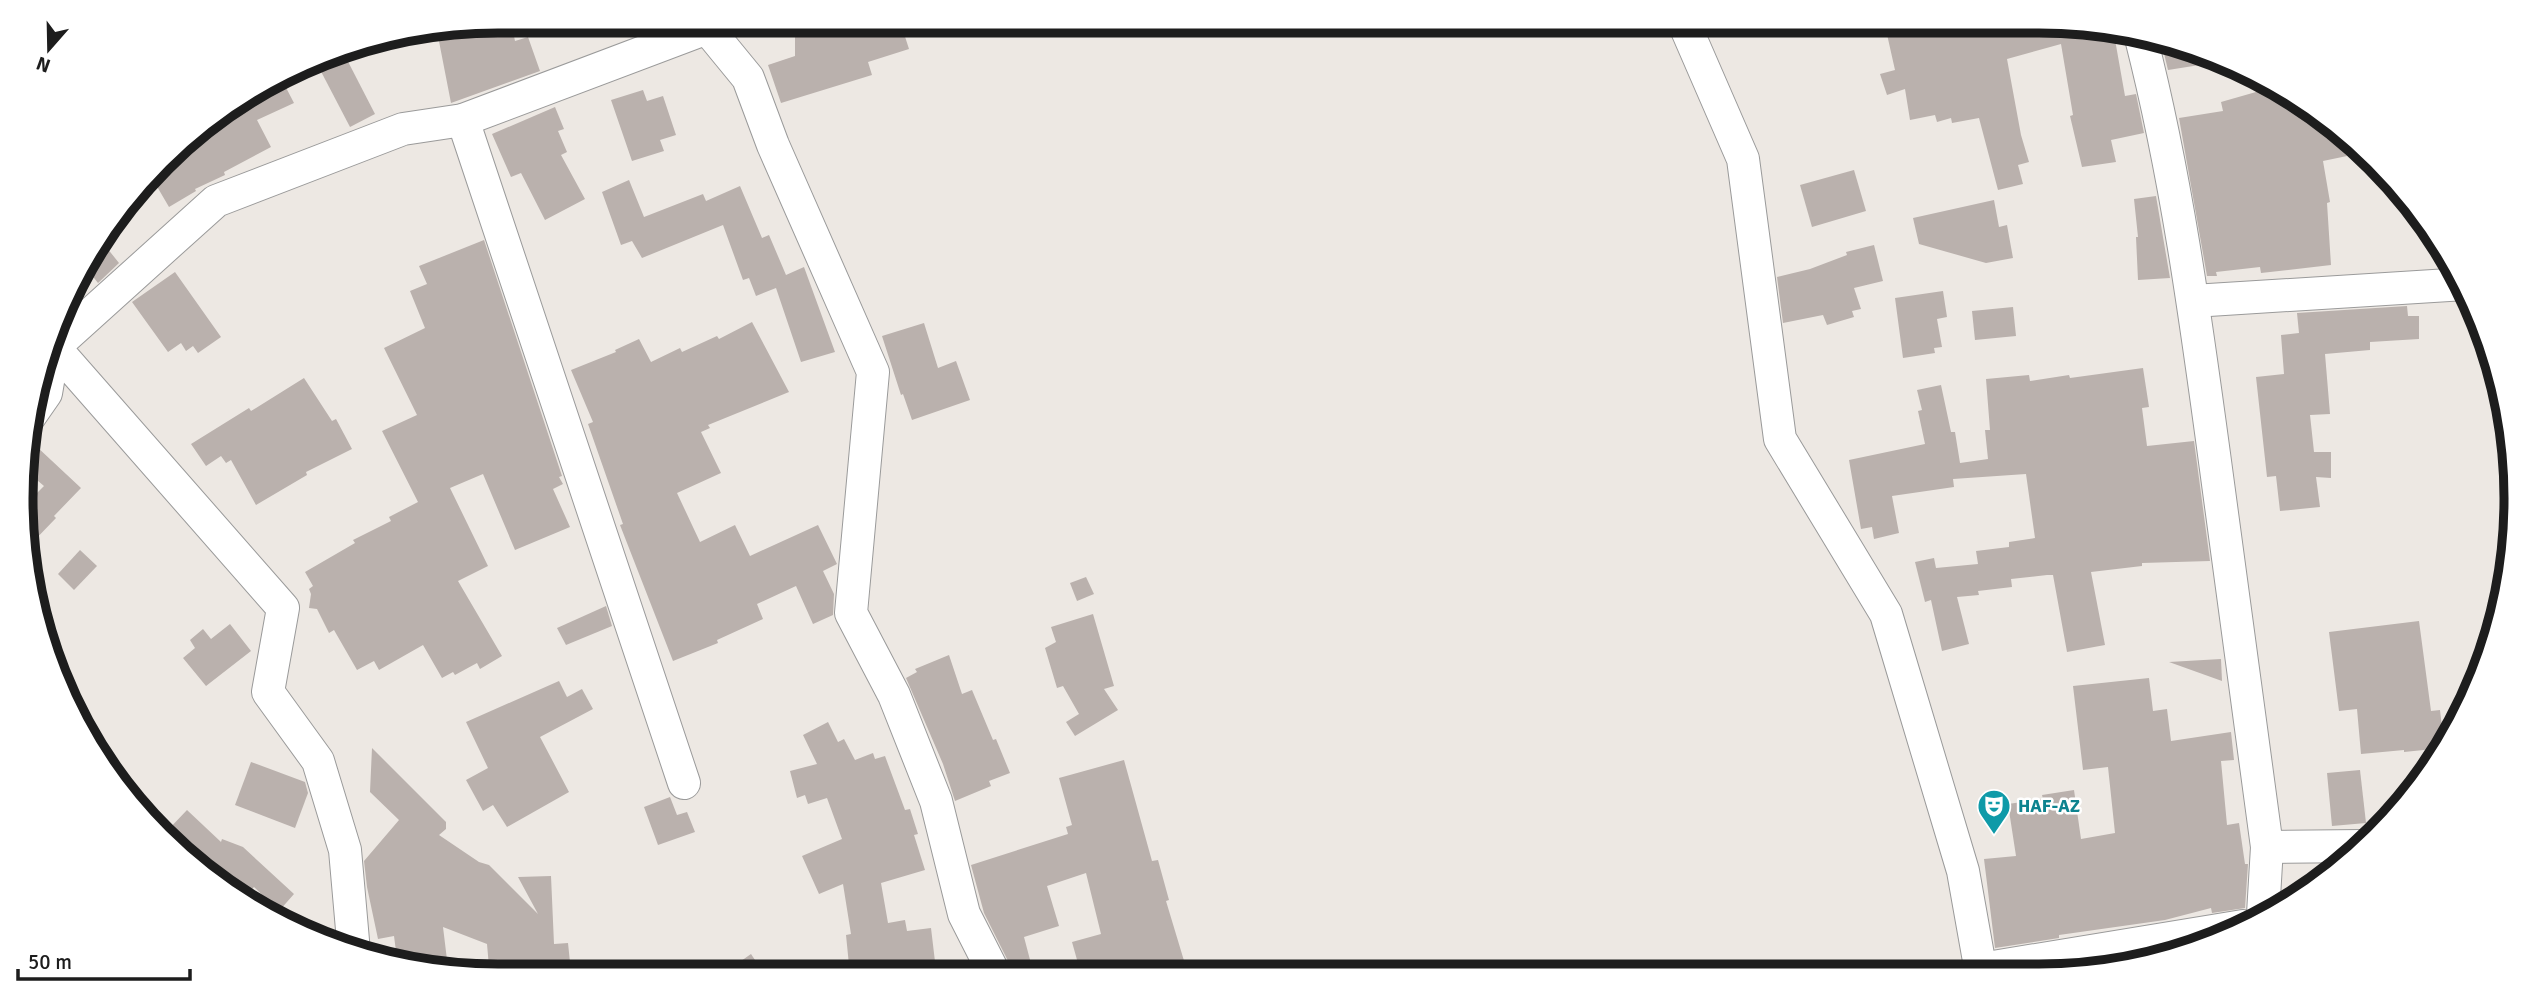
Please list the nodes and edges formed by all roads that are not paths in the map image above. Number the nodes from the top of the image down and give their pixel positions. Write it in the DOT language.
graph roads {
  1 [pos="686,33"];
  2 [pos="712,33"];
  3 [pos="1688,33"];
  4 [pos="2143,45"];
  5 [pos="463,120"];
  6 [pos="2451,285"];
  7 [pos="2193,301"];
  8 [pos="62,339"];
  9 [pos="58,350"];
  10 [pos="684,783"];
  11 [pos="2347,846"];
  12 [pos="2267,848"];
  13 [pos="2264,905"];
  14 [pos="2206,932"];
  15 [pos="354,941"];
  16 [pos="989,964"];
  17 [pos="1980,964"];
  18 [pos="2017,964"];
  1 -- 5 [label="street"];
  2 -- 16 [label="street"];
  3 -- 17 [label="street"];
  4 -- 7 [label="street"];
  5 -- 8 [label="street"];
  5 -- 10 [label="street"];
  6 -- 7 [label="street"];
  7 -- 12 [label="street"];
  9 -- 15 [label="street"];
  11 -- 12 [label="street"];
  12 -- 13 [label="street"];
  14 -- 18 [label="street"];
}
